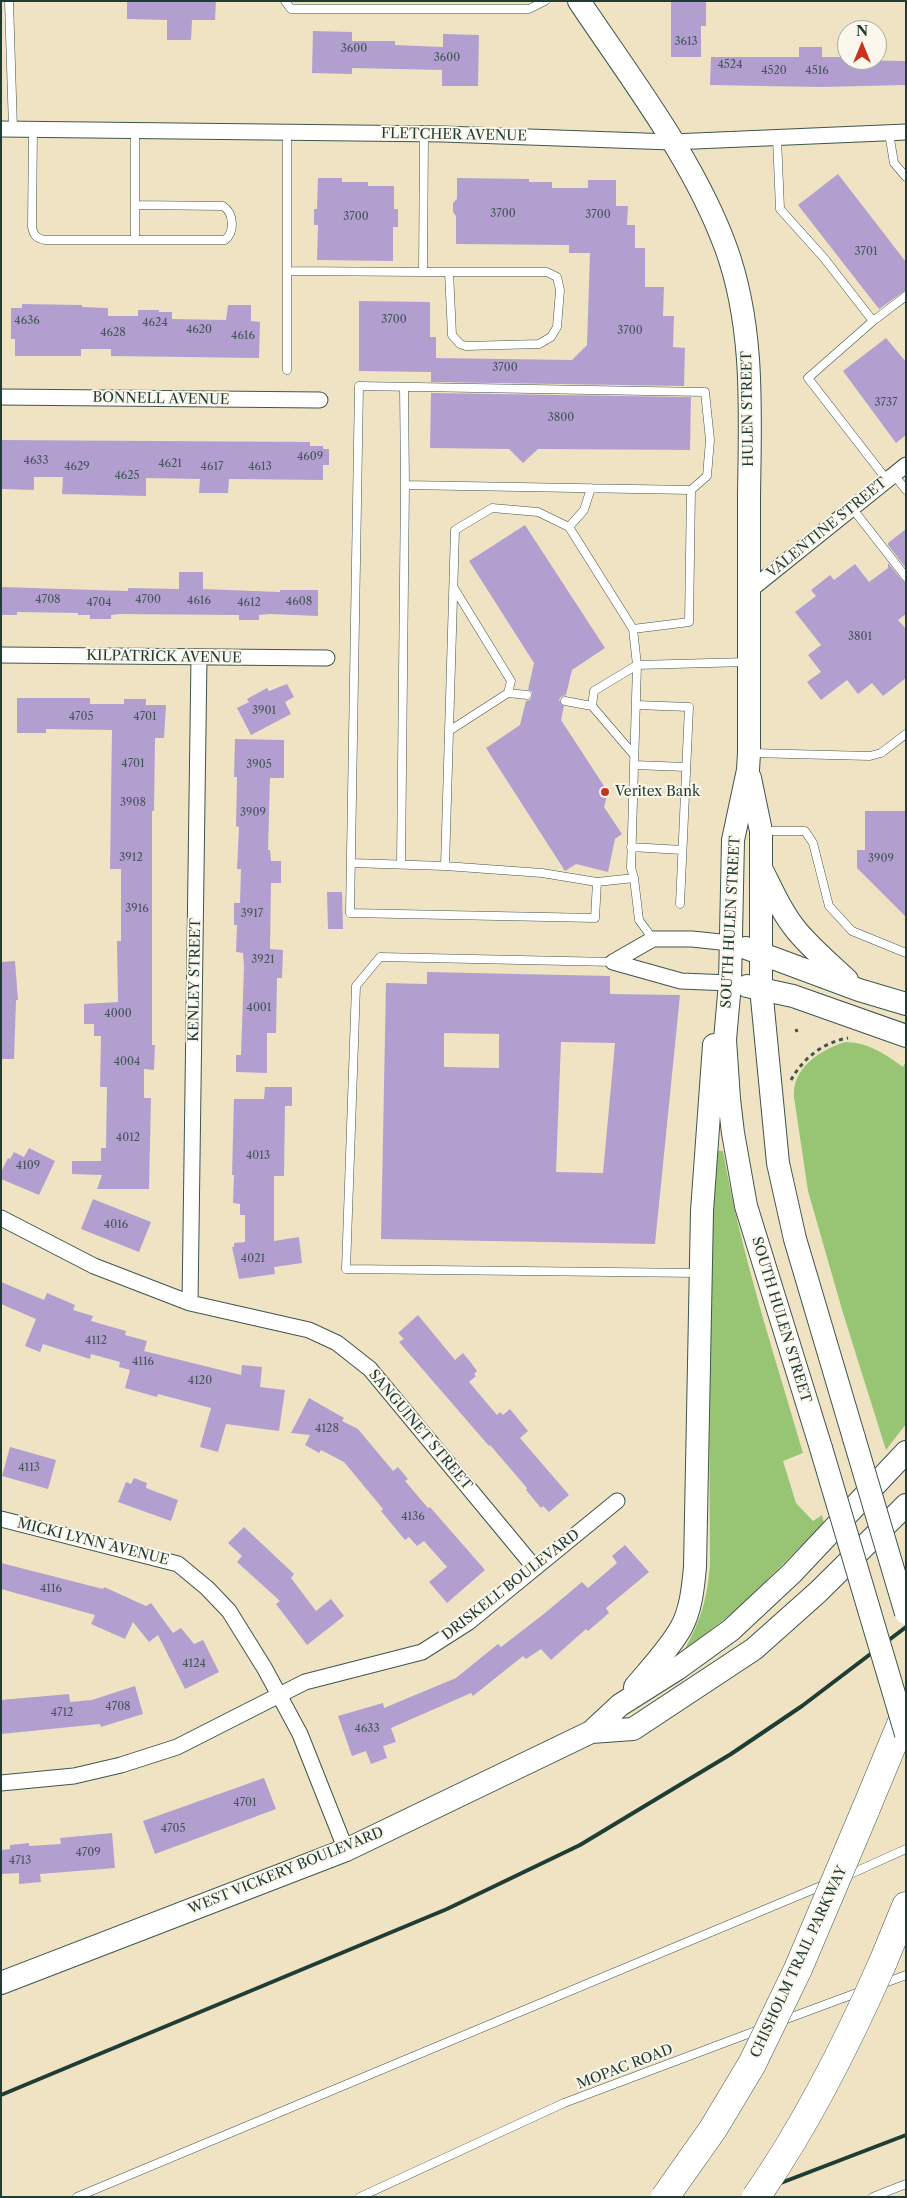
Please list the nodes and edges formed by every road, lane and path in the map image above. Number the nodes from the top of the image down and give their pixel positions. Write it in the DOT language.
graph roads {
  1 [pos="9,1"];
  2 [pos="285,1"];
  3 [pos="545,1"];
  4 [pos="580,1"];
  5 [pos="429,5"];
  6 [pos="1,79"];
  7 [pos="11,79"];
  8 [pos="7,129"];
  9 [pos="33,129"];
  10 [pos="135,130"];
  11 [pos="287,132"];
  12 [pos="906,132"];
  13 [pos="889,133"];
  14 [pos="424,134"];
  15 [pos="777,138"];
  16 [pos="672,142"];
  17 [pos="906,177"];
  18 [pos="136,205"];
  19 [pos="136,240"];
  20 [pos="287,271"];
  21 [pos="423,272"];
  22 [pos="450,272"];
  23 [pos="906,296"];
  24 [pos="873,321"];
  25 [pos="287,370"];
  26 [pos="404,387"];
  27 [pos="1,397"];
  28 [pos="320,400"];
  29 [pos="906,465"];
  30 [pos="890,478"];
  31 [pos="405,486"];
  32 [pos="592,488"];
  33 [pos="691,490"];
  34 [pos="906,490"];
  35 [pos="852,508"];
  36 [pos="569,527"];
  37 [pos="906,577"];
  38 [pos="454,588"];
  39 [pos="749,591"];
  40 [pos="633,629"];
  41 [pos="1,655"];
  42 [pos="199,657"];
  43 [pos="327,658"];
  44 [pos="749,662"];
  45 [pos="637,665"];
  46 [pos="508,693"];
  47 [pos="527,695"];
  48 [pos="565,701"];
  49 [pos="636,705"];
  50 [pos="592,706"];
  51 [pos="449,731"];
  52 [pos="906,734"];
  53 [pos="634,755"];
  54 [pos="749,761"];
  55 [pos="634,765"];
  56 [pos="686,768"];
  57 [pos="761,830"];
  58 [pos="631,847"];
  59 [pos="682,850"];
  60 [pos="351,863"];
  61 [pos="401,864"];
  62 [pos="445,866"];
  63 [pos="761,869"];
  64 [pos="634,878"];
  65 [pos="597,882"];
  66 [pos="680,904"];
  67 [pos="653,939"];
  68 [pos="730,943"];
  69 [pos="760,952"];
  70 [pos="906,953"];
  71 [pos="613,962"];
  72 [pos="730,984"];
  73 [pos="761,988"];
  74 [pos="859,990"];
  75 [pos="906,1004"];
  76 [pos="855,1036"];
  77 [pos="906,1036"];
  78 [pos="788,1085"];
  79 [pos="1,1218"];
  80 [pos="700,1273"];
  81 [pos="190,1303"];
  82 [pos="906,1452"];
  83 [pos="617,1501"];
  84 [pos="906,1505"];
  85 [pos="1,1519"];
  86 [pos="536,1568"];
  87 [pos="906,1613"];
  88 [pos="280,1696"];
  89 [pos="620,1705"];
  90 [pos="906,1712"];
  91 [pos="591,1732"];
  92 [pos="906,1734"];
  93 [pos="1,1784"];
  94 [pos="906,1849"];
  95 [pos="346,1850"];
  96 [pos="906,1906"];
  97 [pos="906,1975"];
  98 [pos="1,1983"];
  99 [pos="906,2184"];
  100 [pos="77,2197"];
  101 [pos="360,2197"];
  102 [pos="665,2197"];
  103 [pos="756,2197"];
  104 [pos="873,2197"];
  1 -- 7 [label="lane"];
  2 -- 5 [label="lane"];
  3 -- 5 [label="lane"];
  4 -- 16 [label="main road, HULEN STREET"];
  6 -- 7 [label="lane"];
  7 -- 8 [label="lane"];
  8 -- 9 [label="street, FLETCHER AVENUE"];
  9 -- 10 [label="street, FLETCHER AVENUE"];
  9 -- 19 [label="lane"];
  10 -- 11 [label="street, FLETCHER AVENUE"];
  10 -- 18 [label="lane"];
  11 -- 14 [label="street, FLETCHER AVENUE"];
  11 -- 20 [label="lane"];
  12 -- 13 [label="street, FLETCHER AVENUE"];
  13 -- 15 [label="street, FLETCHER AVENUE"];
  13 -- 17 [label="lane"];
  14 -- 16 [label="street, FLETCHER AVENUE"];
  14 -- 21 [label="lane"];
  15 -- 16 [label="street, FLETCHER AVENUE"];
  15 -- 24 [label="lane"];
  16 -- 39 [label="main road, HULEN STREET"];
  18 -- 19 [label="lane"];
  18 -- 19 [label="lane"];
  20 -- 21 [label="lane"];
  20 -- 25 [label="lane"];
  21 -- 22 [label="lane"];
  22 -- 22 [label="lane"];
  23 -- 24 [label="lane"];
  24 -- 30 [label="lane"];
  26 -- 31 [label="lane"];
  26 -- 33 [label="lane"];
  26 -- 60 [label="lane"];
  27 -- 28 [label="street, BONNELL AVENUE"];
  29 -- 30 [label="street, VALENTINE STREET"];
  30 -- 34 [label="lane"];
  30 -- 35 [label="street, VALENTINE STREET"];
  31 -- 32 [label="lane"];
  31 -- 61 [label="lane"];
  32 -- 33 [label="lane"];
  32 -- 36 [label="lane"];
  33 -- 40 [label="lane"];
  35 -- 37 [label="lane"];
  35 -- 39 [label="street, VALENTINE STREET"];
  36 -- 38 [label="lane"];
  36 -- 40 [label="lane"];
  38 -- 46 [label="lane"];
  38 -- 51 [label="lane"];
  39 -- 44 [label="main road, HULEN STREET"];
  40 -- 45 [label="lane"];
  41 -- 42 [label="street, KILPATRICK AVENUE"];
  42 -- 43 [label="street, KILPATRICK AVENUE"];
  42 -- 81 [label="street, KENLEY STREET"];
  44 -- 45 [label="lane"];
  44 -- 54 [label="main road, HULEN STREET"];
  45 -- 49 [label="lane"];
  45 -- 50 [label="lane"];
  46 -- 47 [label="lane"];
  46 -- 51 [label="lane"];
  48 -- 50 [label="lane"];
  49 -- 53 [label="lane"];
  49 -- 56 [label="lane"];
  50 -- 53 [label="lane"];
  51 -- 62 [label="lane"];
  52 -- 54 [label="lane"];
  53 -- 55 [label="lane"];
  54 -- 57 [label="main road, SOUTH HULEN STREET"];
  54 -- 68 [label="main road, SOUTH HULEN STREET"];
  55 -- 56 [label="lane"];
  55 -- 58 [label="lane"];
  56 -- 59 [label="lane"];
  57 -- 63 [label="main road, SOUTH HULEN STREET"];
  57 -- 70 [label="lane"];
  58 -- 59 [label="lane"];
  58 -- 64 [label="lane"];
  59 -- 66 [label="lane"];
  60 -- 61 [label="lane"];
  60 -- 65 [label="lane"];
  61 -- 62 [label="lane"];
  62 -- 65 [label="lane"];
  63 -- 69 [label="main road, SOUTH HULEN STREET"];
  63 -- 74 [label="main road"];
  64 -- 65 [label="lane"];
  64 -- 67 [label="lane"];
  67 -- 68 [label="street"];
  67 -- 71 [label="street"];
  68 -- 69 [label="main road"];
  68 -- 72 [label="main road, SOUTH HULEN STREET"];
  69 -- 73 [label="main road, SOUTH HULEN STREET"];
  69 -- 74 [label="main road"];
  71 -- 72 [label="street"];
  71 -- 80 [label="lane"];
  72 -- 73 [label="main road"];
  72 -- 80 [label="main road"];
  72 -- 92 [label="main road, SOUTH HULEN STREET, bridge"];
  73 -- 77 [label="main road"];
  73 -- 87 [label="main road, SOUTH HULEN STREET, bridge"];
  74 -- 75 [label="main road"];
  76 -- 78 [label="path"];
  79 -- 81 [label="street, SANGUINET STREET"];
  80 -- 89 [label="main road"];
  81 -- 86 [label="street, SANGUINET STREET"];
  82 -- 89 [label="main road, WEST VICKERY BOULEVARD"];
  83 -- 86 [label="street, DRISKELL BOULEVARD"];
  84 -- 91 [label="main road, WEST VICKERY BOULEVARD"];
  85 -- 88 [label="street, MICKI LYNN AVENUE"];
  86 -- 88 [label="street, DRISKELL BOULEVARD"];
  88 -- 93 [label="street, DRISKELL BOULEVARD"];
  88 -- 95 [label="street, MICKI LYNN AVENUE"];
  89 -- 91 [label="main road, WEST VICKERY BOULEVARD"];
  90 -- 102 [label="highway, CHISHOLM TRAIL PARKWAY, bridge"];
  91 -- 95 [label="main road, WEST VICKERY BOULEVARD"];
  94 -- 100 [label="lane"];
  95 -- 98 [label="main road, WEST VICKERY BOULEVARD"];
  96 -- 103 [label="highway, bridge"];
  97 -- 101 [label="lane, MOPAC ROAD"];
  99 -- 104 [label="lane"];
}
